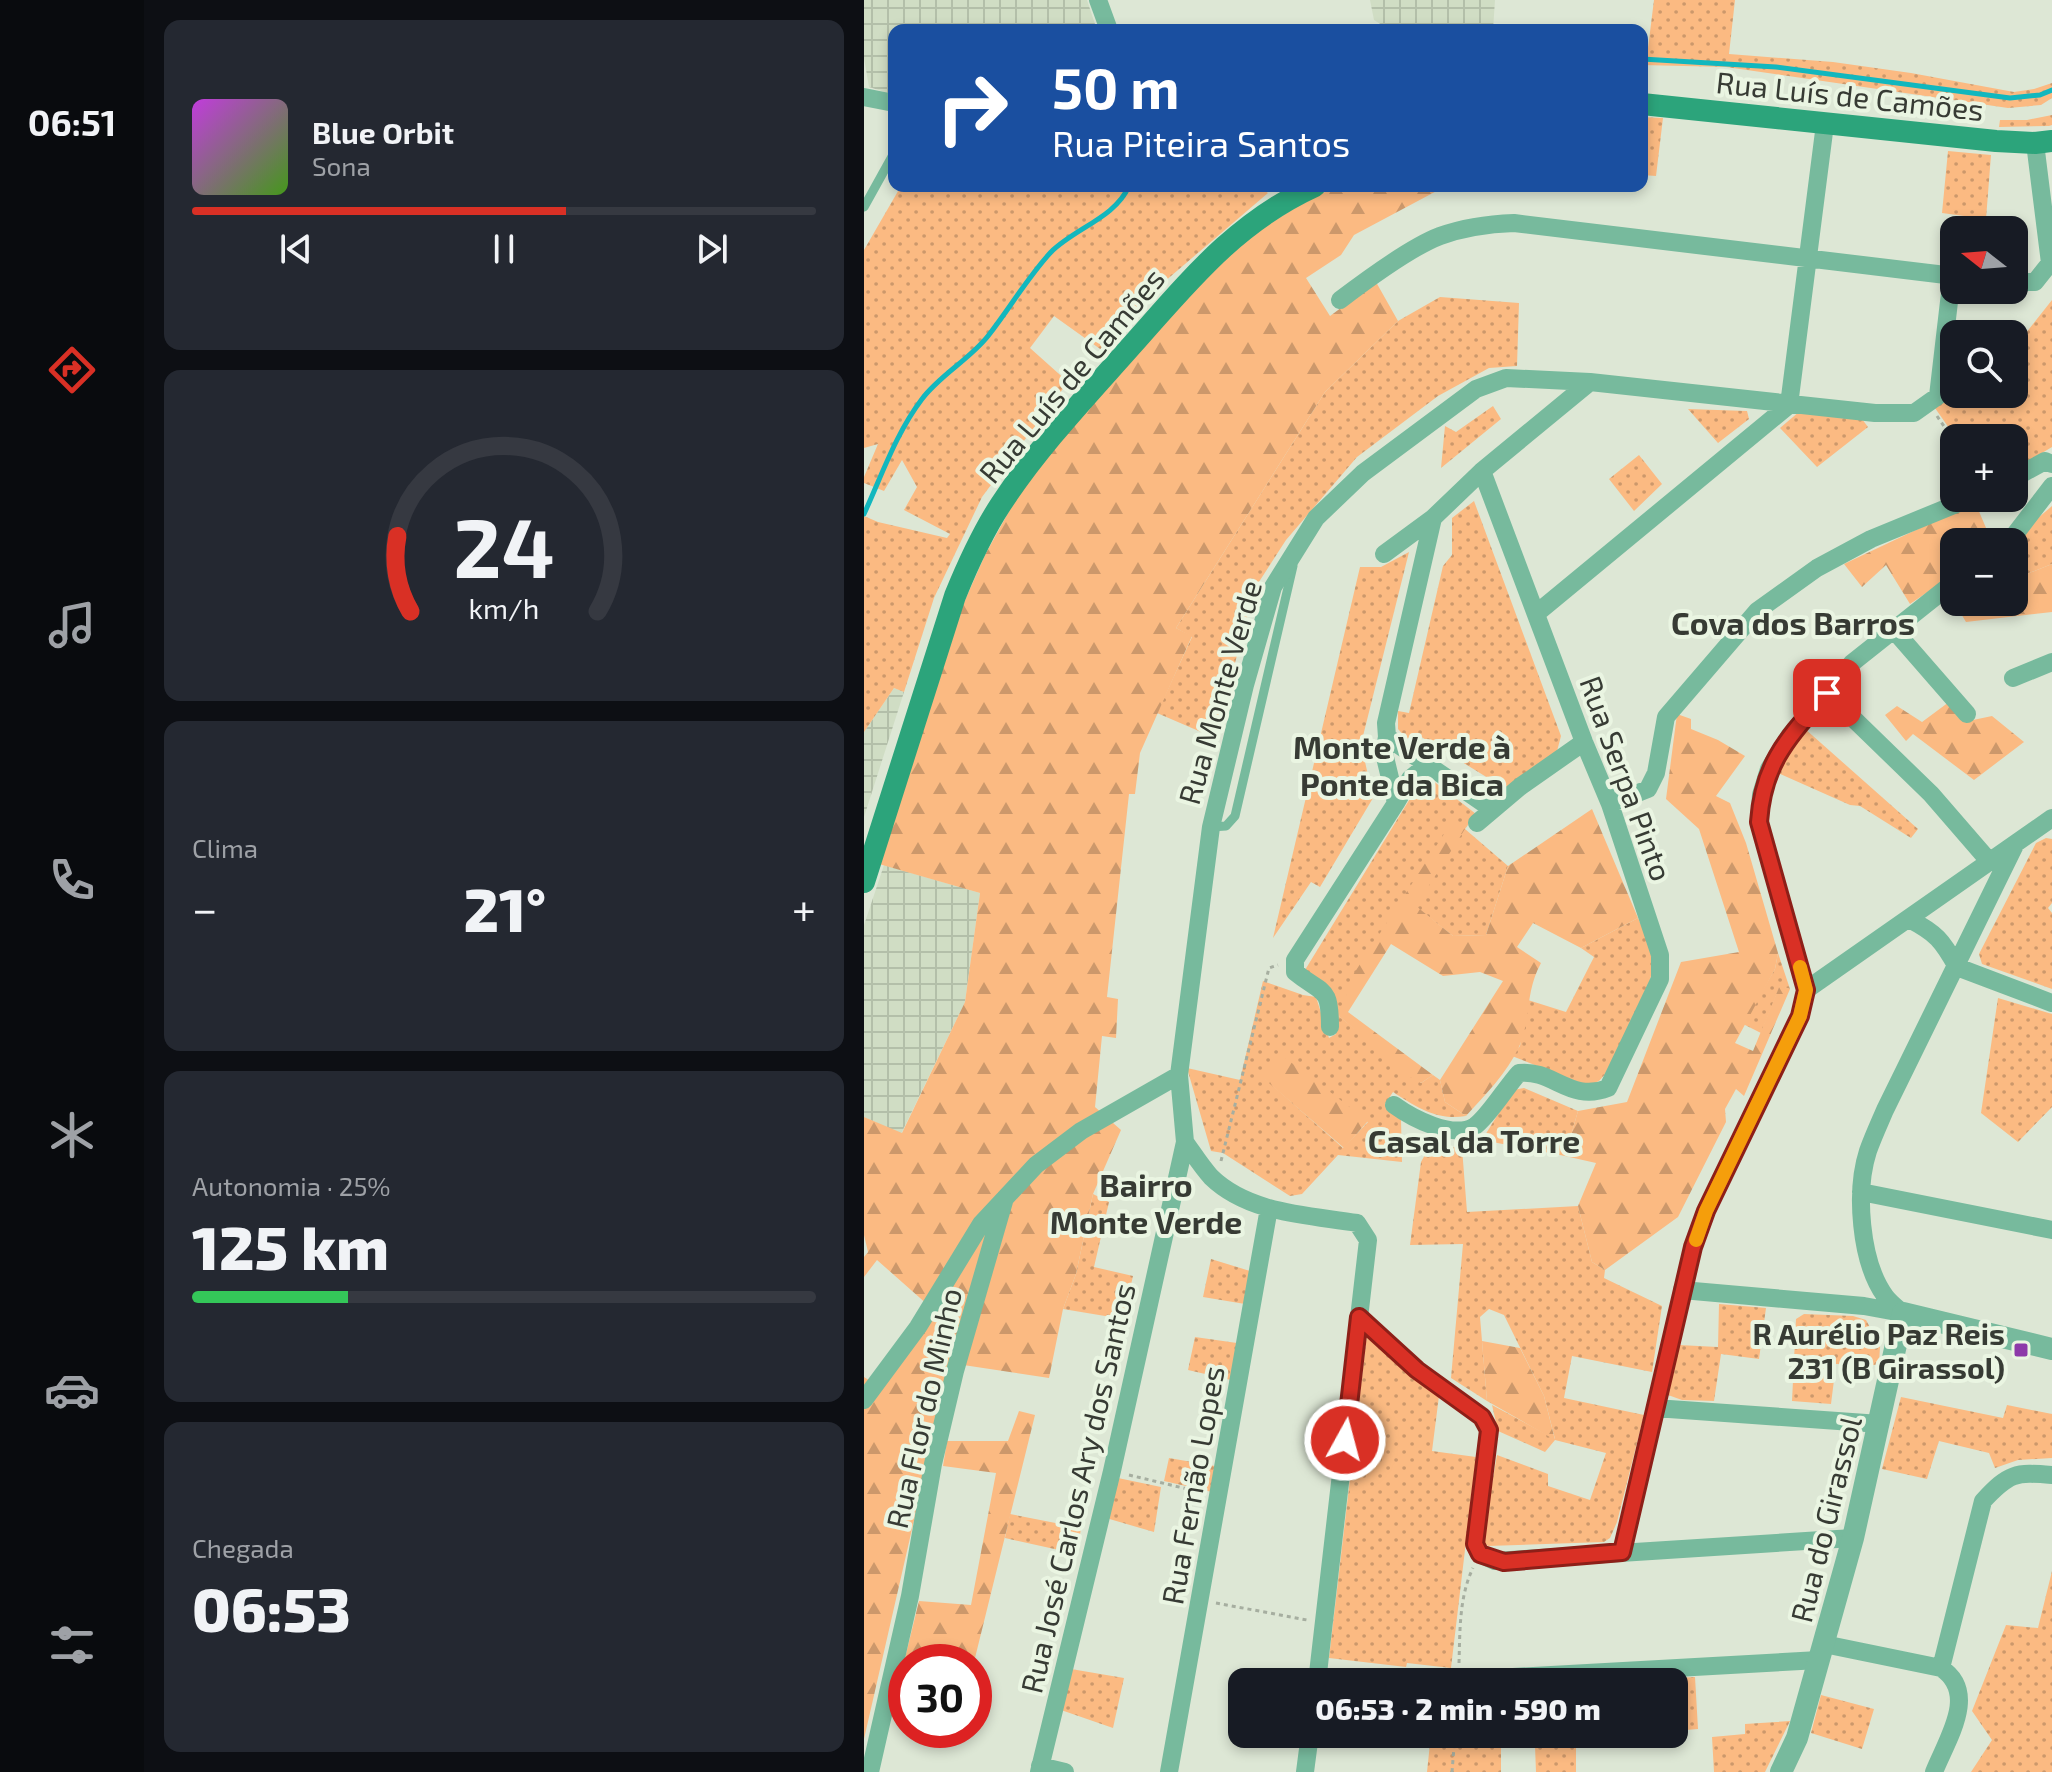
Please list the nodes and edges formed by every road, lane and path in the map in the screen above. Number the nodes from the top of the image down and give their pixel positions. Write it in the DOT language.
graph roads {
  1 [pos="1098,0"];
  2 [pos="1107,24"];
  3 [pos="864,97"];
  4 [pos="888,102"];
  5 [pos="1648,105"];
  6 [pos="1825,124"];
  7 [pos="2044,142"];
  8 [pos="888,164"];
  9 [pos="1302,192"];
  10 [pos="864,207"];
  11 [pos="1810,258"];
  12 [pos="1940,274"];
  13 [pos="2028,282"];
  14 [pos="1340,300"];
  15 [pos="1950,304"];
  16 [pos="1590,382"];
  17 [pos="1928,403"];
  18 [pos="1789,405"];
  19 [pos="1942,424"];
  20 [pos="2052,464"];
  21 [pos="2028,470"];
  22 [pos="1482,471"];
  23 [pos="2052,486"];
  24 [pos="1940,511"];
  25 [pos="1433,518"];
  26 [pos="2020,528"];
  27 [pos="1384,554"];
  28 [pos="1940,593"];
  29 [pos="1537,613"];
  30 [pos="1893,629"];
  31 [pos="2052,662"];
  32 [pos="2013,678"];
  33 [pos="1827,693"];
  34 [pos="1967,714"];
  35 [pos="1387,737"];
  36 [pos="1584,742"];
  37 [pos="1428,764"];
  38 [pos="1396,803"];
  39 [pos="1610,804"];
  40 [pos="1492,809"];
  41 [pos="2052,818"];
  42 [pos="1477,823"];
  43 [pos="2016,843"];
  44 [pos="1989,861"];
  45 [pos="864,882"];
  46 [pos="1909,919"];
  47 [pos="1957,967"];
  48 [pos="1269,968"];
  49 [pos="1806,990"];
  50 [pos="2052,1003"];
  51 [pos="1330,1027"];
  52 [pos="1179,1075"];
  53 [pos="1394,1105"];
  54 [pos="1185,1142"];
  55 [pos="1216,1181"];
  56 [pos="1861,1192"];
  57 [pos="1005,1198"];
  58 [pos="1269,1208"];
  59 [pos="2052,1230"];
  60 [pos="1682,1290"];
  61 [pos="1903,1313"];
  62 [pos="1359,1317"];
  63 [pos="2052,1349"];
  64 [pos="864,1400"];
  65 [pos="1655,1408"];
  66 [pos="1880,1424"];
  67 [pos="1112,1471"];
  68 [pos="2052,1475"];
  69 [pos="1219,1497"];
  70 [pos="1853,1538"];
  71 [pos="1622,1552"];
  72 [pos="1467,1580"];
  73 [pos="1200,1601"];
  74 [pos="1324,1624"];
  75 [pos="1822,1652"];
  76 [pos="1319,1668"];
  77 [pos="1459,1668"];
  78 [pos="1615,1668"];
  79 [pos="1941,1668"];
  80 [pos="1308,1748"];
  81 [pos="1454,1748"];
  82 [pos="1040,1769"];
  83 [pos="870,1772"];
  84 [pos="1065,1772"];
  85 [pos="1169,1772"];
  86 [pos="1305,1772"];
  87 [pos="1452,1772"];
  88 [pos="1781,1772"];
  89 [pos="1934,1772"];
  1 -- 2 [label="street"];
  3 -- 4 [label="street"];
  5 -- 6 [label="main road, Rua Luís de Camões"];
  6 -- 7 [label="main road, Rua Luís de Camões"];
  6 -- 11 [label="street"];
  7 -- 13 [label="street"];
  8 -- 10 [label="lane"];
  9 -- 45 [label="main road, Rua Luís de Camões"];
  11 -- 12 [label="street"];
  11 -- 14 [label="street"];
  11 -- 18 [label="street"];
  15 -- 17 [label="street"];
  16 -- 18 [label="street, Rua Monte Verde"];
  16 -- 22 [label="street"];
  16 -- 52 [label="street, Rua Monte Verde"];
  17 -- 18 [label="street, Rua Monte Verde"];
  17 -- 19 [label="path"];
  18 -- 29 [label="street"];
  20 -- 21 [label="street"];
  22 -- 25 [label="street"];
  22 -- 29 [label="street, Rua Serpa Pinto"];
  23 -- 26 [label="street"];
  24 -- 39 [label="street"];
  25 -- 27 [label="street"];
  25 -- 35 [label="street"];
  28 -- 30 [label="street"];
  29 -- 36 [label="street, Rua Serpa Pinto"];
  30 -- 33 [label="street"];
  30 -- 34 [label="street"];
  31 -- 32 [label="street"];
  33 -- 44 [label="street"];
  33 -- 49 [label="street"];
  35 -- 37 [label="street"];
  35 -- 38 [label="street"];
  36 -- 39 [label="street, Rua Serpa Pinto"];
  36 -- 40 [label="street"];
  37 -- 38 [label="street"];
  37 -- 40 [label="street"];
  38 -- 51 [label="street"];
  39 -- 53 [label="street, Rua Serpa Pinto"];
  40 -- 42 [label="street"];
  41 -- 43 [label="street"];
  43 -- 44 [label="street"];
  43 -- 47 [label="street"];
  44 -- 46 [label="street"];
  46 -- 47 [label="street"];
  46 -- 49 [label="street"];
  47 -- 50 [label="street"];
  47 -- 56 [label="street"];
  48 -- 55 [label="path"];
  49 -- 60 [label="street"];
  52 -- 54 [label="street, Rua José Carlos Ary dos Santos"];
  52 -- 57 [label="street"];
  54 -- 55 [label="street"];
  54 -- 67 [label="street, Rua José Carlos Ary dos Santos"];
  55 -- 58 [label="street"];
  56 -- 59 [label="street"];
  56 -- 61 [label="street"];
  57 -- 64 [label="street"];
  57 -- 83 [label="street, Rua Flor do Minho"];
  58 -- 62 [label="street"];
  58 -- 69 [label="street, Rua Fernão Lopes"];
  60 -- 61 [label="street"];
  60 -- 65 [label="street"];
  61 -- 63 [label="street"];
  61 -- 66 [label="street, Rua do Girassol"];
  62 -- 71 [label="street"];
  62 -- 74 [label="street"];
  65 -- 66 [label="street"];
  65 -- 71 [label="street"];
  66 -- 70 [label="street, Rua do Girassol"];
  67 -- 69 [label="path"];
  67 -- 82 [label="street, Rua José Carlos Ary dos Santos"];
  68 -- 79 [label="street"];
  69 -- 73 [label="street, Rua Fernão Lopes"];
  70 -- 71 [label="street"];
  70 -- 75 [label="street, Rua do Girassol"];
  72 -- 77 [label="path"];
  73 -- 74 [label="path"];
  73 -- 85 [label="street, Rua Fernão Lopes"];
  74 -- 76 [label="street"];
  75 -- 78 [label="street"];
  75 -- 79 [label="street"];
  75 -- 88 [label="street, Rua do Girassol"];
  79 -- 89 [label="street"];
  80 -- 86 [label="street"];
  81 -- 87 [label="path"];
  82 -- 84 [label="street"];
}
